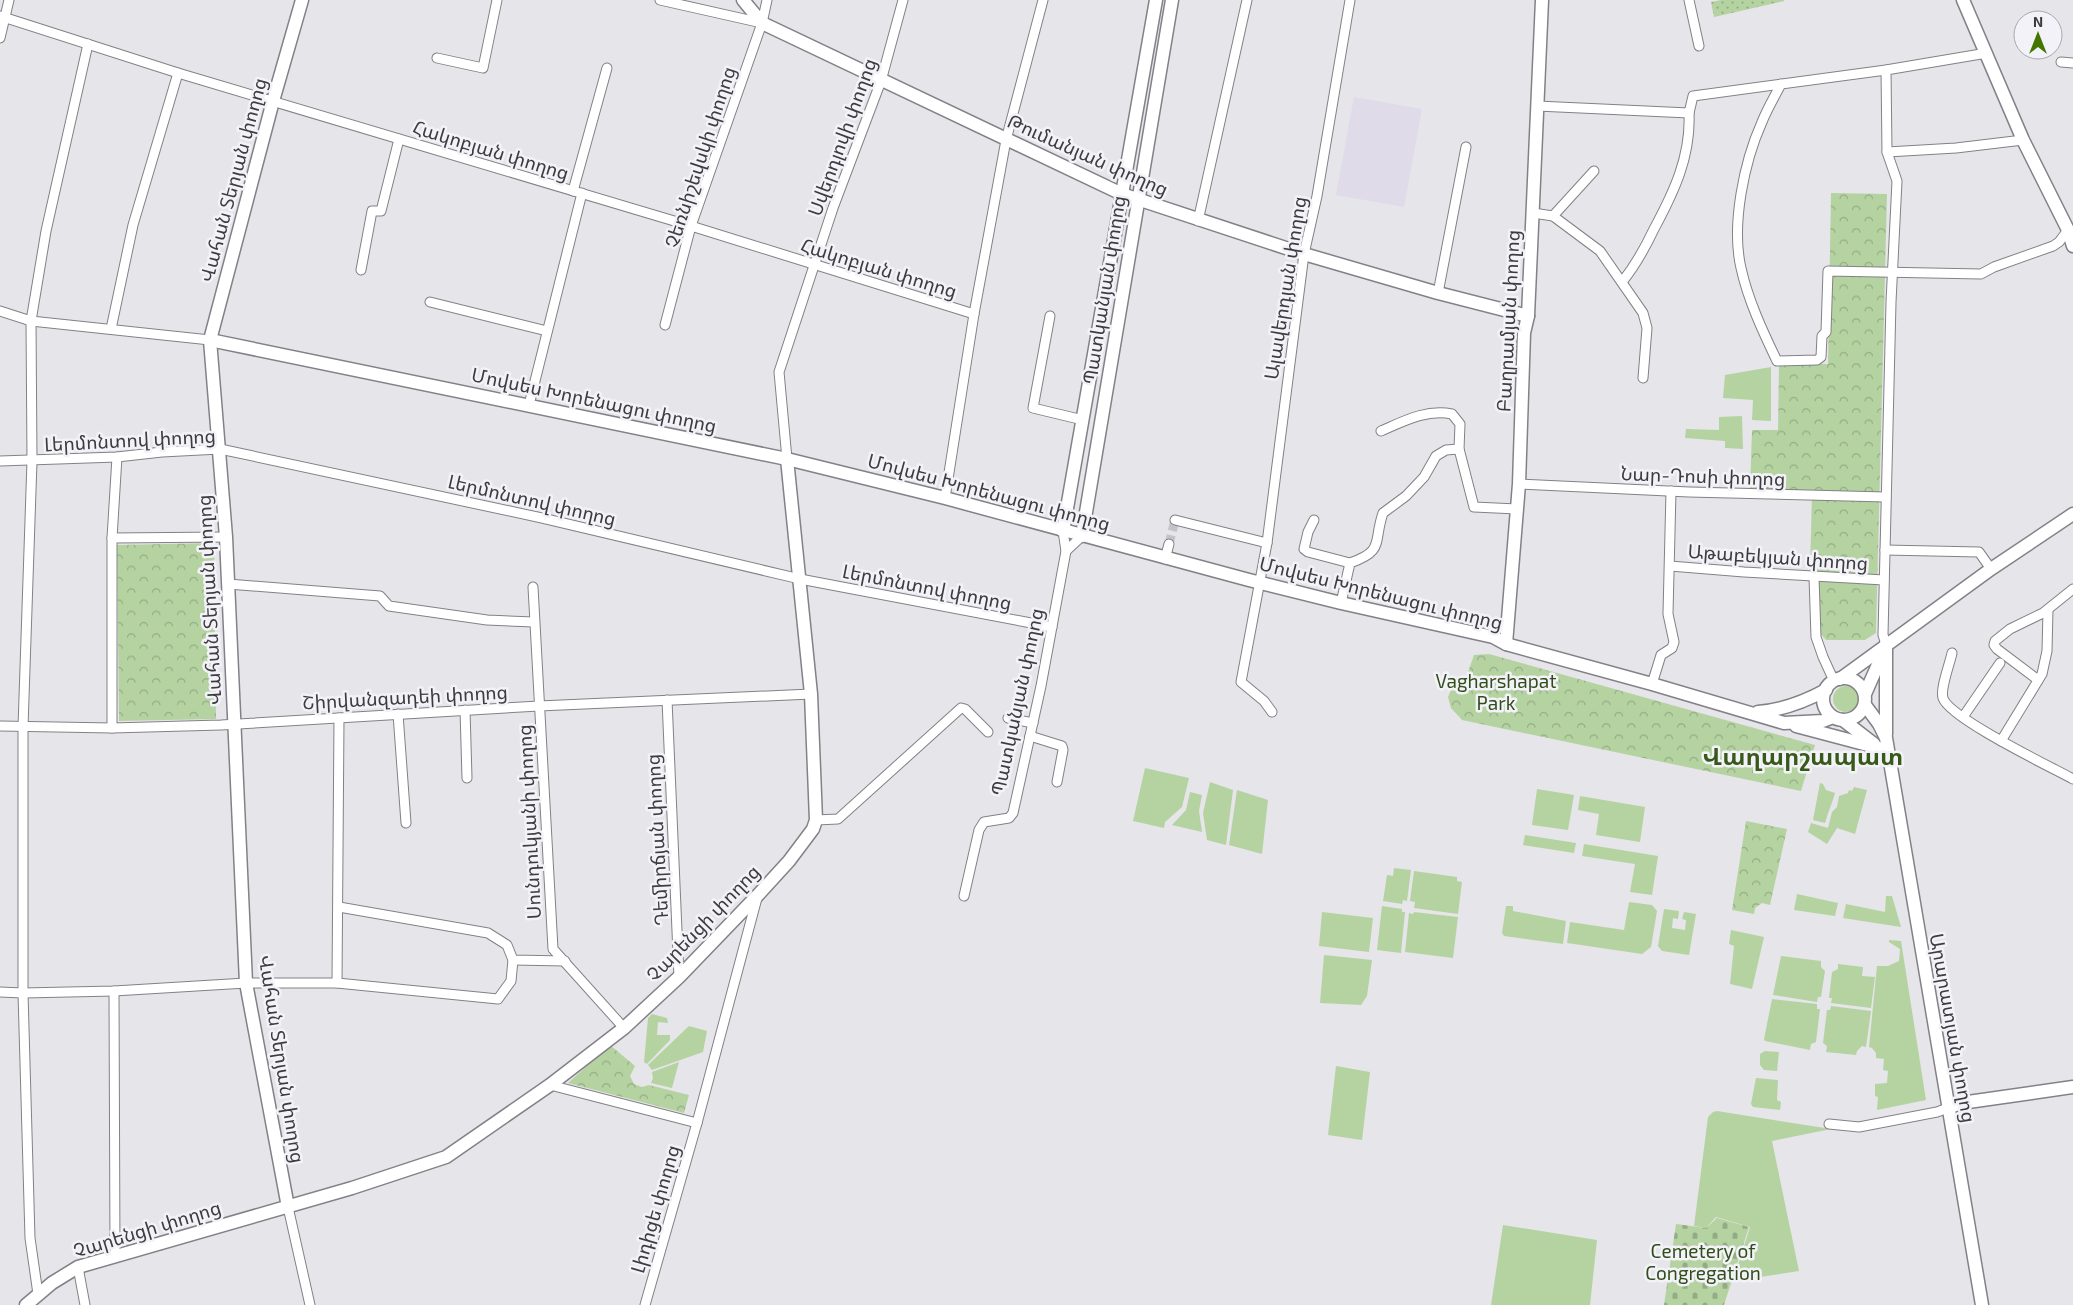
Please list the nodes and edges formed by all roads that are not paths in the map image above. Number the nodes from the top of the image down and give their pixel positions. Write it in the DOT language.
graph roads {
  1 [pos="9,0"];
  2 [pos="302,0"];
  3 [pos="498,0"];
  4 [pos="660,0"];
  5 [pos="743,0"];
  6 [pos="767,0"];
  7 [pos="903,0"];
  8 [pos="1043,0"];
  9 [pos="1156,0"];
  10 [pos="1172,0"];
  11 [pos="1247,0"];
  12 [pos="1350,0"];
  13 [pos="1542,0"];
  14 [pos="1690,0"];
  15 [pos="1963,0"];
  16 [pos="2,16"];
  17 [pos="762,23"];
  18 [pos="0,38"];
  19 [pos="88,44"];
  20 [pos="1699,46"];
  21 [pos="1987,53"];
  22 [pos="437,58"];
  23 [pos="2061,62"];
  24 [pos="2073,63"];
  25 [pos="607,68"];
  26 [pos="1886,70"];
  27 [pos="178,72"];
  28 [pos="882,81"];
  29 [pos="1781,84"];
  30 [pos="273,101"];
  31 [pos="1538,106"];
  32 [pos="1689,113"];
  33 [pos="398,139"];
  34 [pos="1006,140"];
  35 [pos="2023,140"];
  36 [pos="1466,147"];
  37 [pos="1887,152"];
  38 [pos="1594,171"];
  39 [pos="577,192"];
  40 [pos="1122,194"];
  41 [pos="1138,200"];
  42 [pos="1533,213"];
  43 [pos="1553,216"];
  44 [pos="2073,217"];
  45 [pos="1198,221"];
  46 [pos="692,226"];
  47 [pos="2070,230"];
  48 [pos="2073,246"];
  49 [pos="1304,254"];
  50 [pos="815,266"];
  51 [pos="361,270"];
  52 [pos="1892,273"];
  53 [pos="1622,282"];
  54 [pos="1438,293"];
  55 [pos="430,302"];
  56 [pos="0,312"];
  57 [pos="974,314"];
  58 [pos="1050,316"];
  59 [pos="1528,316"];
  60 [pos="31,321"];
  61 [pos="665,325"];
  62 [pos="111,329"];
  63 [pos="546,331"];
  64 [pos="210,340"];
  65 [pos="1643,378"];
  66 [pos="529,405"];
  67 [pos="1083,420"];
  68 [pos="1381,431"];
  69 [pos="220,449"];
  70 [pos="1459,449"];
  71 [pos="117,457"];
  72 [pos="787,460"];
  73 [pos="32,461"];
  74 [pos="0,462"];
  75 [pos="1519,484"];
  76 [pos="1670,491"];
  77 [pos="945,498"];
  78 [pos="1886,498"];
  79 [pos="1517,509"];
  80 [pos="2073,514"];
  81 [pos="1175,520"];
  82 [pos="1314,520"];
  83 [pos="1063,531"];
  84 [pos="1082,536"];
  85 [pos="226,537"];
  86 [pos="112,538"];
  87 [pos="1267,543"];
  88 [pos="1169,544"];
  89 [pos="1066,550"];
  90 [pos="1885,550"];
  91 [pos="1165,559"];
  92 [pos="1350,563"];
  93 [pos="1670,566"];
  94 [pos="1991,569"];
  95 [pos="1814,577"];
  96 [pos="800,579"];
  97 [pos="1884,580"];
  98 [pos="1260,583"];
  99 [pos="228,584"];
  100 [pos="532,587"];
  101 [pos="2073,589"];
  102 [pos="1341,603"];
  103 [pos="2048,610"];
  104 [pos="534,622"];
  105 [pos="1052,628"];
  106 [pos="1506,644"];
  107 [pos="1886,644"];
  108 [pos="1952,653"];
  109 [pos="2000,663"];
  110 [pos="2038,680"];
  111 [pos="1833,683"];
  112 [pos="1652,684"];
  113 [pos="811,694"];
  114 [pos="667,700"];
  115 [pos="1865,700"];
  116 [pos="539,706"];
  117 [pos="465,710"];
  118 [pos="1272,712"];
  119 [pos="1751,713"];
  120 [pos="398,714"];
  121 [pos="1963,717"];
  122 [pos="339,718"];
  123 [pos="1008,718"];
  124 [pos="1838,719"];
  125 [pos="1033,723"];
  126 [pos="1784,723"];
  127 [pos="235,724"];
  128 [pos="0,726"];
  129 [pos="23,727"];
  130 [pos="112,728"];
  131 [pos="988,732"];
  132 [pos="1030,736"];
  133 [pos="2001,741"];
  134 [pos="1882,743"];
  135 [pos="467,778"];
  136 [pos="2073,780"];
  137 [pos="1057,782"];
  138 [pos="816,820"];
  139 [pos="406,823"];
  140 [pos="757,896"];
  141 [pos="964,896"];
  142 [pos="339,907"];
  143 [pos="513,960"];
  144 [pos="565,961"];
  145 [pos="679,977"];
  146 [pos="337,982"];
  147 [pos="246,983"];
  148 [pos="114,991"];
  149 [pos="0,992"];
  150 [pos="23,993"];
  151 [pos="624,1028"];
  152 [pos="550,1085"];
  153 [pos="2073,1087"];
  154 [pos="1948,1108"];
  155 [pos="697,1123"];
  156 [pos="1829,1124"];
  157 [pos="288,1207"];
  158 [pos="115,1256"];
  159 [pos="78,1268"];
  160 [pos="38,1294"];
  161 [pos="26,1305"];
  162 [pos="85,1305"];
  163 [pos="310,1305"];
  164 [pos="645,1305"];
  165 [pos="1982,1305"];
  1 -- 16 [label="street"];
  2 -- 30 [label="main road, Վահան Տերյան փողոց"];
  3 -- 22 [label="street"];
  4 -- 17 [label="street"];
  5 -- 17 [label="main road, Թումանյան փողոց"];
  6 -- 17 [label="street, Չեռնիշեվսկի փողոց"];
  7 -- 28 [label="street, Սվերդլովի փողոց"];
  8 -- 34 [label="street"];
  9 -- 40 [label="main road, Պատկանյան փողոց"];
  10 -- 41 [label="main road, Պատկանյան փողոց"];
  11 -- 45 [label="street"];
  12 -- 49 [label="street, Ալավերդյան փողոց"];
  13 -- 31 [label="main road, Բաղրամյան փողոց"];
  14 -- 20 [label="street"];
  15 -- 21 [label="main road"];
  16 -- 18 [label="street"];
  16 -- 19 [label="street, Հակոբյան փողոց"];
  17 -- 28 [label="main road, Թումանյան փողոց"];
  17 -- 46 [label="street, Չեռնիշեվսկի փողոց"];
  19 -- 27 [label="street, Հակոբյան փողոց"];
  19 -- 60 [label="street"];
  21 -- 26 [label="street"];
  21 -- 35 [label="main road"];
  23 -- 24 [label="street"];
  25 -- 39 [label="street"];
  26 -- 29 [label="street"];
  26 -- 37 [label="street"];
  27 -- 30 [label="street, Հակոբյան փողոց"];
  27 -- 62 [label="street"];
  28 -- 34 [label="main road, Թումանյան փողոց"];
  28 -- 50 [label="street, Սվերդլովի փողոց"];
  29 -- 32 [label="street"];
  29 -- 52 [label="street"];
  30 -- 33 [label="street, Հակոբյան փողոց"];
  30 -- 64 [label="main road, Վահան Տերյան փողոց"];
  31 -- 32 [label="street"];
  31 -- 42 [label="main road, Բաղրամյան փողոց"];
  32 -- 53 [label="street"];
  33 -- 39 [label="street, Հակոբյան փողոց"];
  33 -- 51 [label="street"];
  34 -- 40 [label="main road, Թումանյան փողոց"];
  34 -- 57 [label="street"];
  35 -- 37 [label="street"];
  35 -- 47 [label="main road"];
  36 -- 54 [label="street"];
  37 -- 52 [label="street"];
  38 -- 43 [label="street"];
  39 -- 46 [label="street, Հակոբյան փողոց"];
  39 -- 63 [label="street"];
  40 -- 41 [label="main road, Թումանյան փողոց"];
  40 -- 67 [label="main road, Պատկանյան փողոց"];
  41 -- 45 [label="main road, Թումանյան փողոց"];
  41 -- 84 [label="main road, Պատկանյան փողոց"];
  42 -- 43 [label="street"];
  42 -- 59 [label="main road, Բաղրամյան փողոց"];
  43 -- 53 [label="street"];
  44 -- 47 [label="main road"];
  45 -- 49 [label="main road, Թումանյան փողոց"];
  46 -- 50 [label="street, Հակոբյան փողոց"];
  46 -- 61 [label="street, Չեռնիշեվսկի փողոց"];
  47 -- 48 [label="main road"];
  47 -- 52 [label="street"];
  49 -- 54 [label="main road, Թումանյան փողոց"];
  49 -- 87 [label="street, Ալավերդյան փողոց"];
  50 -- 57 [label="street, Հակոբյան փողոց"];
  50 -- 72 [label="street, Սվերդլովի փողոց"];
  52 -- 78 [label="street"];
  53 -- 65 [label="street"];
  54 -- 59 [label="main road, Թումանյան փողոց"];
  55 -- 63 [label="street"];
  56 -- 60 [label="street"];
  57 -- 77 [label="street"];
  58 -- 67 [label="street"];
  59 -- 75 [label="main road, Բաղրամյան փողոց"];
  60 -- 62 [label="street"];
  60 -- 73 [label="street"];
  62 -- 64 [label="street"];
  63 -- 66 [label="street"];
  64 -- 66 [label="main road, Մովսես Խորենացու փողոց"];
  64 -- 69 [label="main road, Վահան Տերյան փողոց"];
  66 -- 72 [label="main road, Մովսես Խորենացու փողոց"];
  67 -- 83 [label="main road, Պատկանյան փողոց"];
  68 -- 70 [label="street"];
  69 -- 71 [label="street, Լերմոնտով փողոց"];
  69 -- 85 [label="main road, Վահան Տերյան փողոց"];
  69 -- 96 [label="street, Լերմոնտով փողոց"];
  70 -- 79 [label="street"];
  70 -- 92 [label="street"];
  71 -- 73 [label="street, Լերմոնտով փողոց"];
  71 -- 86 [label="street"];
  72 -- 77 [label="main road, Մովսես Խորենացու փողոց"];
  72 -- 96 [label="main road"];
  73 -- 74 [label="street, Լերմոնտով փողոց"];
  73 -- 129 [label="street"];
  75 -- 76 [label="street, Նար-Դոսի փողոց"];
  75 -- 79 [label="main road, Բաղրամյան փողոց"];
  76 -- 78 [label="street, Նար-Դոսի փողոց"];
  76 -- 93 [label="street"];
  77 -- 83 [label="main road, Մովսես Խորենացու փողոց"];
  78 -- 90 [label="street"];
  79 -- 106 [label="main road, Բաղրամյան փողոց"];
  80 -- 94 [label="main road, Մովսես Խորենացու փողոց"];
  81 -- 87 [label="street"];
  82 -- 92 [label="street"];
  83 -- 84 [label="main road, Մովսես Խորենացու փողոց"];
  83 -- 89 [label="street, Պատկանյան փողոց"];
  84 -- 89 [label="street"];
  84 -- 91 [label="main road, Մովսես Խորենացու փողոց"];
  85 -- 86 [label="street"];
  85 -- 99 [label="main road, Վահան Տերյան փողոց"];
  86 -- 130 [label="street"];
  87 -- 98 [label="street, Ալավերդյան փողոց"];
  88 -- 91 [label="street"];
  89 -- 105 [label="street, Պատկանյան փողոց"];
  90 -- 94 [label="street"];
  90 -- 97 [label="street"];
  91 -- 98 [label="main road, Մովսես Խորենացու փողոց"];
  92 -- 102 [label="street"];
  93 -- 95 [label="street, Աթաբեկյան փողոց"];
  93 -- 112 [label="street"];
  94 -- 107 [label="main road, Մովսես Խորենացու փողոց"];
  95 -- 97 [label="street, Աթաբեկյան փողոց"];
  95 -- 111 [label="street"];
  96 -- 105 [label="street, Լերմոնտով փողոց"];
  96 -- 113 [label="main road"];
  97 -- 107 [label="street"];
  98 -- 102 [label="main road, Մովսես Խորենացու փողոց"];
  98 -- 118 [label="street, Ալավերդյան փողոց"];
  99 -- 104 [label="street"];
  99 -- 127 [label="main road, Վահան Տերյան փողոց"];
  100 -- 104 [label="street, Սունդուկյանի փողոց"];
  101 -- 103 [label="street"];
  102 -- 106 [label="main road, Մովսես Խորենացու փողոց"];
  103 -- 110 [label="street"];
  103 -- 110 [label="street"];
  104 -- 116 [label="street, Սունդուկյանի փողոց"];
  105 -- 125 [label="street, Պատկանյան փողոց"];
  106 -- 112 [label="main road, Մովսես Խորենացու փողոց"];
  107 -- 111 [label="main road, Մովսես Խորենացու փողոց"];
  107 -- 115 [label="main road"];
  107 -- 134 [label="main road"];
  108 -- 121 [label="street"];
  109 -- 121 [label="street"];
  110 -- 133 [label="street"];
  111 -- 115 [label="main road"];
  111 -- 119 [label="main road, Մովսես Խորենացու փողոց"];
  111 -- 124 [label="main road"];
  112 -- 119 [label="main road, Մովսես Խորենացու փողոց"];
  113 -- 114 [label="street, Շիրվանզադեի փողոց"];
  113 -- 138 [label="main road"];
  114 -- 116 [label="street, Շիրվանզադեի փողոց"];
  114 -- 145 [label="street, Դեմիրճյան փողոց"];
  115 -- 124 [label="main road"];
  115 -- 134 [label="main road"];
  116 -- 117 [label="street, Շիրվանզադեի փողոց"];
  116 -- 144 [label="street, Սունդուկյանի փողոց"];
  117 -- 120 [label="street, Շիրվանզադեի փողոց"];
  117 -- 135 [label="street"];
  119 -- 126 [label="main road, Մովսես Խորենացու փողոց"];
  120 -- 122 [label="street, Շիրվանզադեի փողոց"];
  120 -- 139 [label="street"];
  121 -- 133 [label="street"];
  122 -- 127 [label="street, Շիրվանզադեի փողոց"];
  122 -- 142 [label="street"];
  123 -- 125 [label="street"];
  124 -- 126 [label="main road, Մովսես Խորենացու փողոց"];
  124 -- 134 [label="main road"];
  125 -- 132 [label="street, Պատկանյան փողոց"];
  126 -- 134 [label="main road"];
  127 -- 130 [label="street, Շիրվանզադեի փողոց"];
  127 -- 147 [label="main road, Վահան Տերյան փողոց"];
  128 -- 129 [label="street, Շիրվանզադեի փողոց"];
  129 -- 130 [label="street, Շիրվանզադեի փողոց"];
  129 -- 150 [label="street"];
  131 -- 138 [label="street"];
  132 -- 137 [label="street"];
  132 -- 141 [label="street, Պատկանյան փողոց"];
  133 -- 136 [label="street"];
  134 -- 154 [label="main road, Արարատյան փողոց"];
  138 -- 140 [label="main road, Չարենցի փողոց"];
  140 -- 145 [label="main road, Չարենցի փողոց"];
  140 -- 155 [label="street, Լիդիցե փողոց"];
  142 -- 143 [label="street"];
  142 -- 146 [label="street"];
  143 -- 144 [label="street"];
  143 -- 146 [label="street"];
  144 -- 151 [label="street, Սունդուկյանի փողոց"];
  145 -- 151 [label="main road, Չարենցի փողոց"];
  146 -- 147 [label="street"];
  147 -- 148 [label="street"];
  147 -- 157 [label="main road, Վահան Տերյան փողոց"];
  148 -- 150 [label="street"];
  148 -- 158 [label="street"];
  149 -- 150 [label="street"];
  150 -- 160 [label="street"];
  151 -- 152 [label="main road, Չարենցի փողոց"];
  152 -- 155 [label="street"];
  152 -- 157 [label="main road, Չարենցի փողոց"];
  153 -- 154 [label="main road"];
  154 -- 156 [label="street"];
  154 -- 165 [label="main road, Արարատյան փողոց"];
  155 -- 164 [label="street, Լիդիցե փողոց"];
  157 -- 158 [label="main road, Չարենցի փողոց"];
  157 -- 163 [label="street"];
  158 -- 159 [label="main road, Չարենցի փողոց"];
  159 -- 160 [label="main road, Չարենցի փողոց"];
  159 -- 162 [label="street"];
  160 -- 161 [label="main road, Չարենցի փողոց"];
}
